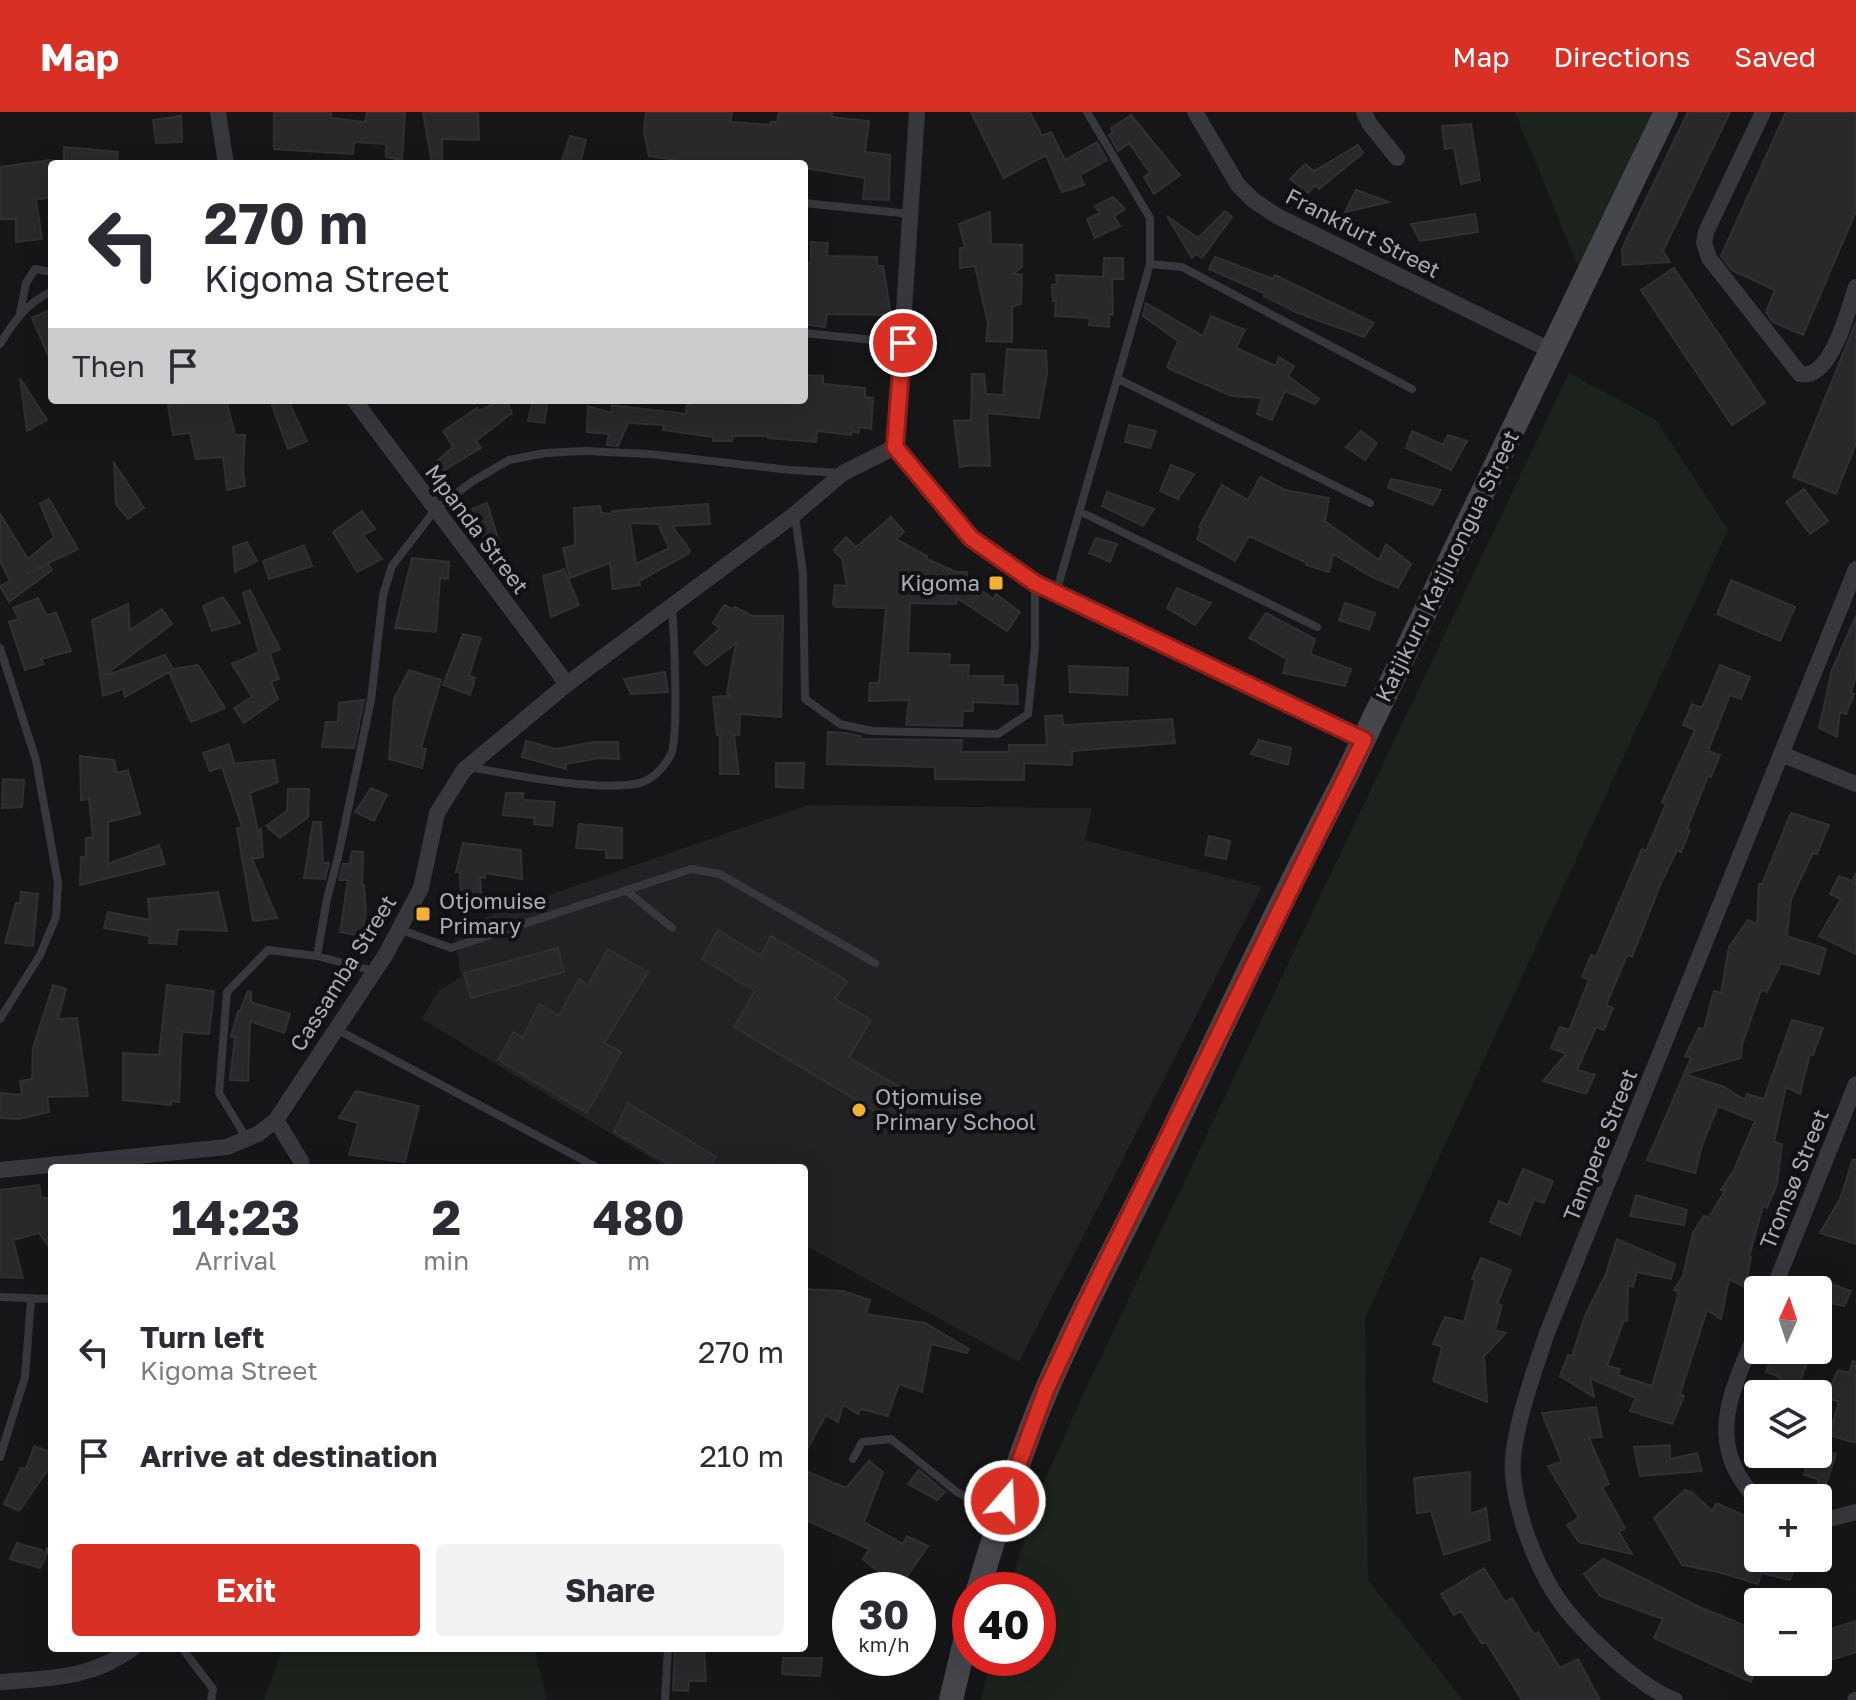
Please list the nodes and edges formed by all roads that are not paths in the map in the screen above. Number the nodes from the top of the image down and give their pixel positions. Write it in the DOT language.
graph roads {
  1 [pos="218,112"];
  2 [pos="917,112"];
  3 [pos="1087,112"];
  4 [pos="1195,112"];
  5 [pos="1364,112"];
  6 [pos="1666,112"];
  7 [pos="1763,112"];
  8 [pos="1397,158"];
  9 [pos="225,160"];
  10 [pos="808,203"];
  11 [pos="911,214"];
  12 [pos="1150,264"];
  13 [pos="48,271"];
  14 [pos="1856,287"];
  15 [pos="48,293"];
  16 [pos="19,314"];
  17 [pos="808,333"];
  18 [pos="903,343"];
  19 [pos="0,344"];
  20 [pos="1550,350"];
  21 [pos="1118,379"];
  22 [pos="1412,389"];
  23 [pos="357,404"];
  24 [pos="895,447"];
  25 [pos="843,473"];
  26 [pos="1370,503"];
  27 [pos="435,510"];
  28 [pos="1081,512"];
  29 [pos="795,514"];
  30 [pos="1856,569"];
  31 [pos="1035,583"];
  32 [pos="1056,594"];
  33 [pos="672,605"];
  34 [pos="1317,627"];
  35 [pos="0,648"];
  36 [pos="567,684"];
  37 [pos="1364,740"];
  38 [pos="1781,754"];
  39 [pos="469,766"];
  40 [pos="1856,784"];
  41 [pos="627,891"];
  42 [pos="672,928"];
  43 [pos="399,929"];
  44 [pos="317,956"];
  45 [pos="875,963"];
  46 [pos="375,971"];
  47 [pos="0,1019"];
  48 [pos="336,1029"];
  49 [pos="1856,1084"];
  50 [pos="276,1120"];
  51 [pos="247,1139"];
  52 [pos="59,1164"];
  53 [pos="301,1164"];
  54 [pos="590,1164"];
  55 [pos="48,1165"];
  56 [pos="0,1170"];
  57 [pos="1779,1276"];
  58 [pos="0,1297"];
  59 [pos="31,1299"];
  60 [pos="48,1299"];
  61 [pos="1744,1363"];
  62 [pos="0,1457"];
  63 [pos="853,1459"];
  64 [pos="1744,1484"];
  65 [pos="1856,1512"];
  66 [pos="1000,1517"];
  67 [pos="1832,1518"];
  68 [pos="983,1572"];
  69 [pos="128,1652"];
  70 [pos="185,1652"];
  71 [pos="668,1652"];
  72 [pos="957,1676"];
  73 [pos="0,1682"];
  74 [pos="211,1700"];
  75 [pos="665,1700"];
  76 [pos="951,1700"];
  77 [pos="1675,1700"];
  1 -- 9 [label="street"];
  2 -- 11 [label="street"];
  3 -- 12 [label="lane"];
  4 -- 20 [label="street, Frankfurt Street"];
  5 -- 8 [label="street"];
  6 -- 20 [label="street, Katjikuru Katjiuongua Street"];
  7 -- 14 [label="street"];
  10 -- 11 [label="lane"];
  11 -- 18 [label="street"];
  12 -- 21 [label="lane"];
  12 -- 22 [label="lane"];
  13 -- 16 [label="lane"];
  15 -- 16 [label="lane"];
  16 -- 19 [label="lane"];
  17 -- 18 [label="lane"];
  18 -- 24 [label="street"];
  20 -- 37 [label="street, Katjikuru Katjiuongua Street"];
  21 -- 26 [label="lane"];
  21 -- 28 [label="lane"];
  23 -- 27 [label="street, Mpanda Street"];
  24 -- 25 [label="street, Cassamba Street"];
  24 -- 31 [label="street"];
  25 -- 27 [label="lane"];
  25 -- 29 [label="street, Cassamba Street"];
  27 -- 36 [label="street, Mpanda Street"];
  27 -- 44 [label="lane"];
  28 -- 32 [label="lane"];
  28 -- 34 [label="lane"];
  29 -- 31 [label="lane"];
  29 -- 33 [label="street, Cassamba Street"];
  30 -- 38 [label="street, Tampere Street"];
  31 -- 32 [label="street"];
  32 -- 37 [label="street"];
  33 -- 36 [label="street, Cassamba Street"];
  33 -- 39 [label="lane"];
  35 -- 47 [label="lane"];
  36 -- 39 [label="street, Cassamba Street"];
  37 -- 66 [label="street, Katjikuru Katjiuongua Street"];
  38 -- 40 [label="street"];
  38 -- 77 [label="street, Tampere Street"];
  39 -- 43 [label="street, Cassamba Street"];
  41 -- 42 [label="lane"];
  41 -- 43 [label="lane"];
  41 -- 45 [label="lane"];
  43 -- 46 [label="street, Cassamba Street"];
  44 -- 46 [label="lane"];
  44 -- 51 [label="lane"];
  46 -- 48 [label="street, Cassamba Street"];
  48 -- 50 [label="street, Cassamba Street"];
  48 -- 54 [label="lane"];
  49 -- 57 [label="street, Tromsø Street"];
  50 -- 51 [label="street, Cassamba Street"];
  50 -- 53 [label="street"];
  51 -- 52 [label="street, Cassamba Street"];
  55 -- 56 [label="street, Cassamba Street"];
  58 -- 59 [label="lane"];
  59 -- 60 [label="lane"];
  59 -- 62 [label="lane"];
  61 -- 64 [label="street"];
  63 -- 66 [label="lane"];
  65 -- 67 [label="street"];
  66 -- 68 [label="street, Katjikuru Katjiuongua Street"];
  69 -- 73 [label="street"];
  70 -- 74 [label="lane"];
  71 -- 75 [label="lane"];
  72 -- 76 [label="street"];
}
